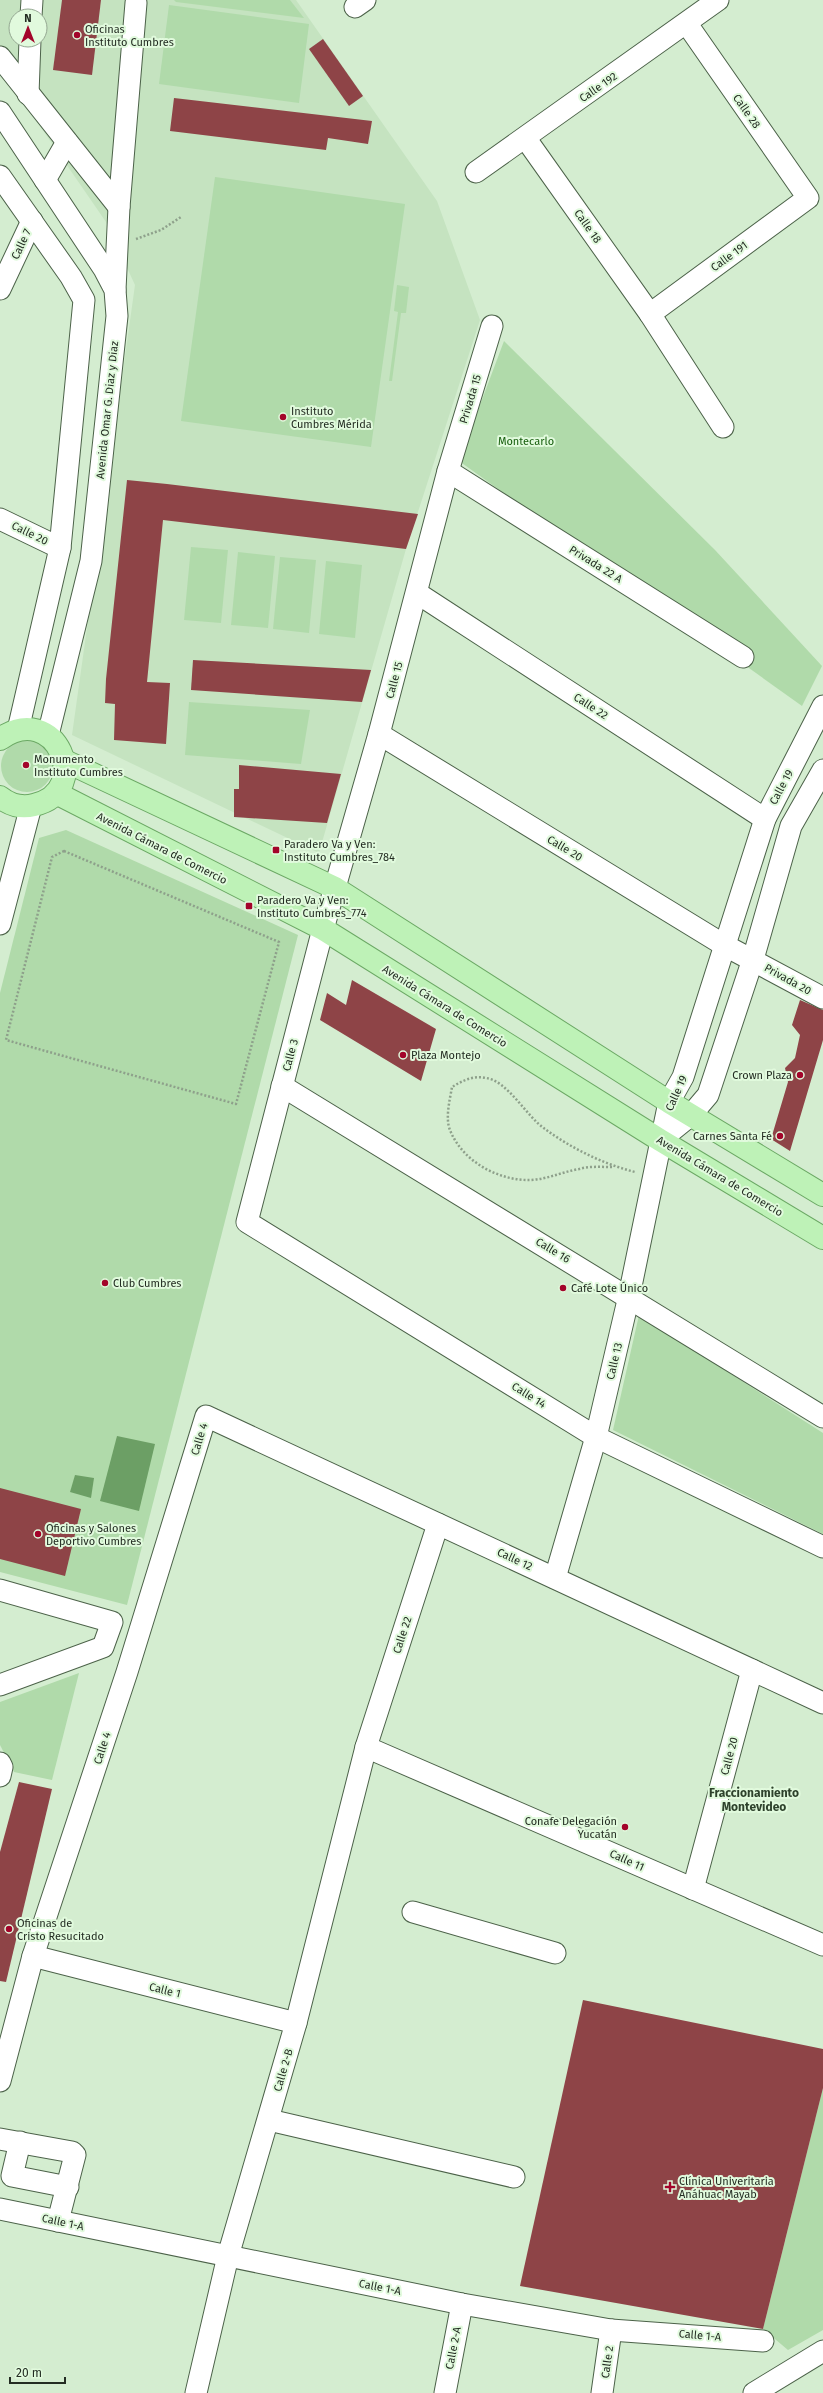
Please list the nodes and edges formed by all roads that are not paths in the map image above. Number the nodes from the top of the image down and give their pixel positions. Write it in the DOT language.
graph roads {
  1 [pos="718,0"];
  2 [pos="136,3"];
  3 [pos="687,24"];
  4 [pos="30,48"];
  5 [pos="0,57"];
  6 [pos="28,94"];
  7 [pos="0,112"];
  8 [pos="526,139"];
  9 [pos="67,142"];
  10 [pos="476,172"];
  11 [pos="0,176"];
  12 [pos="45,180"];
  13 [pos="808,198"];
  14 [pos="119,207"];
  15 [pos="32,221"];
  16 [pos="0,289"];
  17 [pos="115,290"];
  18 [pos="650,314"];
  19 [pos="492,326"];
  20 [pos="723,427"];
  21 [pos="448,471"];
  22 [pos="67,477"];
  23 [pos="100,478"];
  24 [pos="0,519"];
  25 [pos="60,548"];
  26 [pos="417,593"];
  27 [pos="743,657"];
  28 [pos="823,706"];
  29 [pos="379,734"];
  30 [pos="48,735"];
  31 [pos="4,736"];
  32 [pos="65,761"];
  33 [pos="823,770"];
  34 [pos="56,793"];
  35 [pos="0,799"];
  36 [pos="31,806"];
  37 [pos="764,819"];
  38 [pos="335,888"];
  39 [pos="0,924"];
  40 [pos="323,929"];
  41 [pos="724,945"];
  42 [pos="753,959"];
  43 [pos="823,998"];
  44 [pos="282,1086"];
  45 [pos="669,1102"];
  46 [pos="691,1115"];
  47 [pos="660,1140"];
  48 [pos="823,1195"];
  49 [pos="247,1222"];
  50 [pos="823,1238"];
  51 [pos="629,1296"];
  52 [pos="206,1416"];
  53 [pos="823,1417"];
  54 [pos="596,1437"];
  55 [pos="438,1524"];
  56 [pos="823,1547"];
  57 [pos="556,1578"];
  58 [pos="0,1590"];
  59 [pos="752,1670"];
  60 [pos="0,1685"];
  61 [pos="823,1702"];
  62 [pos="366,1747"];
  63 [pos="0,1763"];
  64 [pos="0,1776"];
  65 [pos="693,1889"];
  66 [pos="413,1912"];
  67 [pos="823,1944"];
  68 [pos="555,1953"];
  69 [pos="33,1956"];
  70 [pos="296,2023"];
  71 [pos="0,2080"];
  72 [pos="269,2120"];
  73 [pos="10,2140"];
  74 [pos="514,2177"];
  75 [pos="68,2186"];
  76 [pos="0,2209"];
  77 [pos="58,2221"];
  78 [pos="228,2256"];
  79 [pos="462,2304"];
  80 [pos="611,2330"];
  81 [pos="763,2341"];
  82 [pos="823,2351"];
  83 [pos="196,2393"];
  84 [pos="445,2393"];
  85 [pos="602,2393"];
  86 [pos="754,2393"];
  1 -- 3 [label="street, Calle 192"];
  2 -- 14 [label="street"];
  3 -- 8 [label="street, Calle 192"];
  3 -- 13 [label="street, Calle 28"];
  4 -- 6 [label="street"];
  5 -- 6 [label="street"];
  6 -- 9 [label="street"];
  7 -- 12 [label="street, Avenida Omar G. Diaz y Diaz"];
  8 -- 10 [label="street, Calle 192"];
  8 -- 18 [label="street, Calle 18"];
  9 -- 12 [label="street"];
  9 -- 14 [label="street"];
  11 -- 15 [label="street"];
  12 -- 17 [label="street, Avenida Omar G. Diaz y Diaz"];
  13 -- 18 [label="street, Calle 191"];
  14 -- 17 [label="street"];
  15 -- 16 [label="street, Calle 7"];
  15 -- 22 [label="street"];
  17 -- 23 [label="street, Avenida Omar G. Diaz y Diaz"];
  18 -- 20 [label="street"];
  19 -- 21 [label="street, Privada 15"];
  21 -- 26 [label="street, Calle 15"];
  21 -- 27 [label="street, Privada 22 A"];
  22 -- 23 [label="street"];
  22 -- 25 [label="street"];
  23 -- 30 [label="street, Avenida Omar G. Diaz y Diaz"];
  24 -- 25 [label="street, Calle 20"];
  25 -- 31 [label="street"];
  26 -- 29 [label="street, Calle 15"];
  26 -- 37 [label="street, Calle 22"];
  28 -- 37 [label="street, Calle 19"];
  29 -- 38 [label="street, Calle 15"];
  29 -- 41 [label="street, Calle 20"];
  30 -- 31 [label="main road"];
  30 -- 32 [label="main road"];
  32 -- 34 [label="main road"];
  32 -- 38 [label="main road"];
  33 -- 42 [label="street, Calle 19"];
  34 -- 36 [label="main road"];
  34 -- 40 [label="main road, Avenida Cámara de Comercio"];
  35 -- 36 [label="main road"];
  36 -- 39 [label="street"];
  37 -- 41 [label="street, Calle 19"];
  38 -- 40 [label="street, Calle 3"];
  38 -- 45 [label="main road"];
  40 -- 44 [label="street, Calle 3"];
  40 -- 47 [label="main road, Avenida Cámara de Comercio"];
  41 -- 42 [label="street, Calle 20"];
  41 -- 45 [label="street, Calle 19"];
  42 -- 43 [label="street, Privada 20"];
  42 -- 46 [label="street, Calle 19"];
  44 -- 49 [label="street, Calle 3"];
  44 -- 51 [label="street, Calle 16"];
  45 -- 46 [label="main road"];
  45 -- 47 [label="street, Calle 19"];
  46 -- 47 [label="street, Calle 19"];
  46 -- 48 [label="main road"];
  47 -- 50 [label="main road, Avenida Cámara de Comercio"];
  47 -- 51 [label="street, Calle 13"];
  49 -- 54 [label="street, Calle 14"];
  51 -- 53 [label="street, Calle 16"];
  51 -- 54 [label="street, Calle 13"];
  52 -- 55 [label="street, Calle 12"];
  52 -- 69 [label="street, Calle 4"];
  54 -- 56 [label="street, Calle 14"];
  54 -- 57 [label="street, Calle 13"];
  55 -- 57 [label="street, Calle 12"];
  55 -- 62 [label="street, Calle 22"];
  57 -- 59 [label="street, Calle 12"];
  58 -- 60 [label="street"];
  59 -- 61 [label="street, Calle 12"];
  59 -- 65 [label="street, Calle 20"];
  62 -- 65 [label="street, Calle 11"];
  62 -- 70 [label="street, Calle 2-B"];
  63 -- 64 [label="street"];
  65 -- 67 [label="street, Calle 11"];
  66 -- 68 [label="street"];
  69 -- 70 [label="street, Calle 1"];
  69 -- 71 [label="street, Calle 4"];
  70 -- 72 [label="street, Calle 2-B"];
  72 -- 74 [label="street"];
  72 -- 78 [label="street, Calle 2-B"];
  73 -- 75 [label="street"];
  73 -- 75 [label="street"];
  75 -- 77 [label="street"];
  76 -- 77 [label="street, Calle 1-A"];
  77 -- 78 [label="street, Calle 1-A"];
  78 -- 79 [label="street, Calle 1-A"];
  78 -- 83 [label="street, Calle 2-B"];
  79 -- 80 [label="street, Calle 1-A"];
  79 -- 84 [label="street, Calle 2-A"];
  80 -- 81 [label="street, Calle 1-A"];
  80 -- 85 [label="street, Calle 2"];
  82 -- 86 [label="street"];
}
